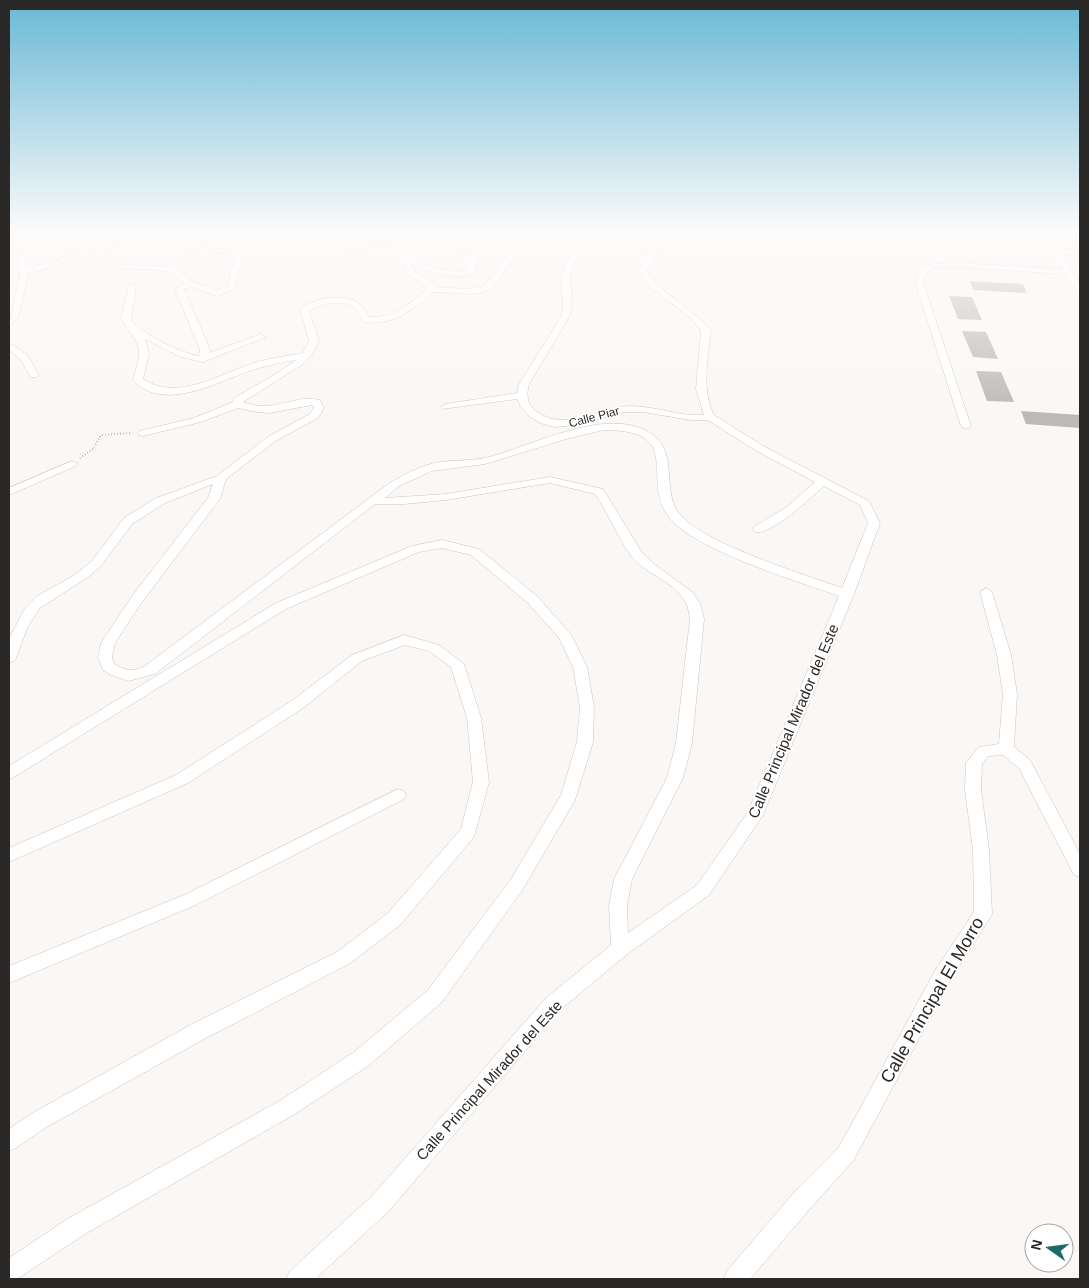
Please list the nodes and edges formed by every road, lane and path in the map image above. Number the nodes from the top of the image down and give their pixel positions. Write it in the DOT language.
graph roads {
  1 [pos="19,294"];
  2 [pos="130,294"];
  3 [pos="181,294"];
  4 [pos="427,294"];
  5 [pos="566,294"];
  6 [pos="665,294"];
  7 [pos="922,294"];
  8 [pos="9,322"];
  9 [pos="135,330"];
  10 [pos="261,336"];
  11 [pos="9,346"];
  12 [pos="307,355"];
  13 [pos="203,359"];
  14 [pos="34,375"];
  15 [pos="521,395"];
  16 [pos="238,404"];
  17 [pos="446,407"];
  18 [pos="710,417"];
  19 [pos="966,426"];
  20 [pos="142,432"];
  21 [pos="72,464"];
  22 [pos="221,478"];
  23 [pos="823,481"];
  24 [pos="9,492"];
  25 [pos="373,501"];
  26 [pos="759,529"];
  27 [pos="986,592"];
  28 [pos="847,594"];
  29 [pos="12,637"];
  30 [pos="9,658"];
  31 [pos="1006,749"];
  32 [pos="9,774"];
  33 [pos="398,795"];
  34 [pos="9,855"];
  35 [pos="1080,870"];
  36 [pos="620,949"];
  37 [pos="9,975"];
  38 [pos="9,1141"];
  39 [pos="9,1271"];
  40 [pos="298,1279"];
  41 [pos="735,1279"];
  1 -- 8 [label="street"];
  2 -- 9 [label="street"];
  3 -- 13 [label="street"];
  4 -- 12 [label="street"];
  5 -- 15 [label="street"];
  6 -- 18 [label="street"];
  7 -- 19 [label="street"];
  9 -- 12 [label="street"];
  9 -- 13 [label="street"];
  10 -- 13 [label="street"];
  11 -- 14 [label="street"];
  12 -- 16 [label="street"];
  15 -- 17 [label="street"];
  15 -- 18 [label="street, Calle Piar"];
  16 -- 20 [label="street"];
  16 -- 22 [label="street"];
  18 -- 23 [label="street, Calle Principal Mirador del Este"];
  20 -- 21 [label="path"];
  21 -- 24 [label="street"];
  22 -- 25 [label="street"];
  22 -- 29 [label="street"];
  23 -- 26 [label="street"];
  23 -- 28 [label="street, Calle Principal Mirador del Este"];
  25 -- 28 [label="street"];
  25 -- 36 [label="street"];
  27 -- 31 [label="street"];
  28 -- 36 [label="street, Calle Principal Mirador del Este"];
  29 -- 30 [label="street"];
  31 -- 35 [label="street"];
  31 -- 41 [label="street, Calle Principal El Morro"];
  32 -- 39 [label="street"];
  33 -- 37 [label="street"];
  34 -- 38 [label="street"];
  36 -- 40 [label="street, Calle Principal Mirador del Este"];
}
